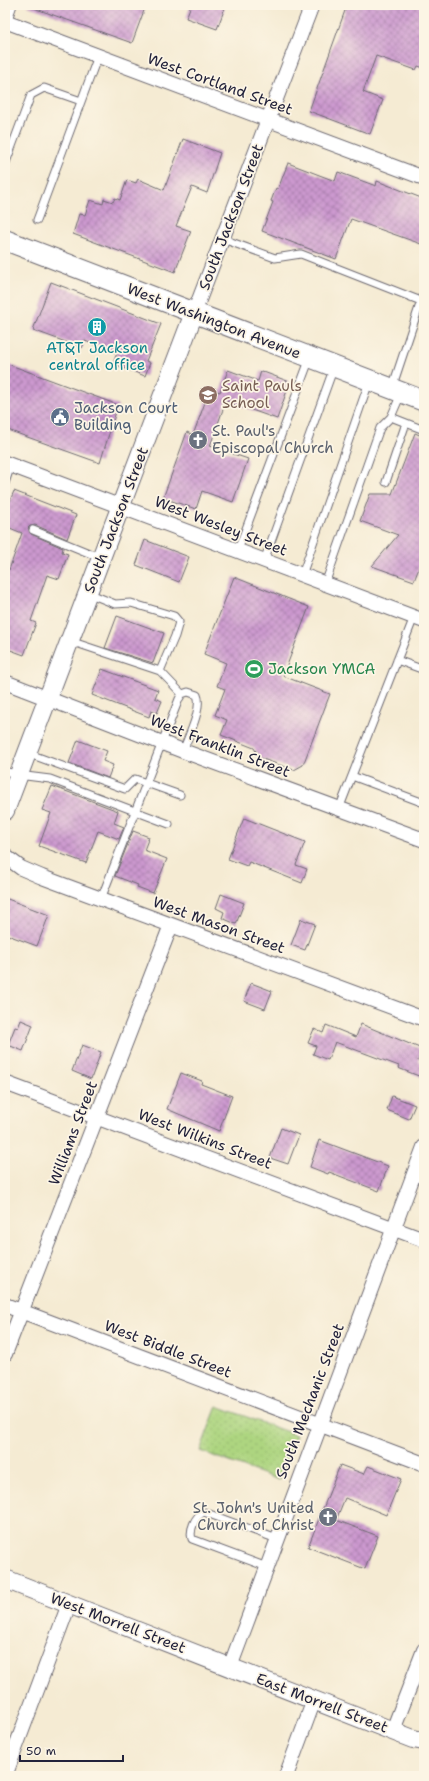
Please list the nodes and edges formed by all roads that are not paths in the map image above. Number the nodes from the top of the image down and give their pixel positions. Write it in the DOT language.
graph roads {
  1 [pos="13,5"];
  2 [pos="312,5"];
  3 [pos="6,21"];
  4 [pos="98,56"];
  5 [pos="5,64"];
  6 [pos="5,67"];
  7 [pos="81,101"];
  8 [pos="268,120"];
  9 [pos="5,165"];
  10 [pos="424,178"];
  11 [pos="36,220"];
  12 [pos="223,239"];
  13 [pos="5,240"];
  14 [pos="194,313"];
  15 [pos="310,358"];
  16 [pos="334,367"];
  17 [pos="370,380"];
  18 [pos="397,390"];
  19 [pos="424,400"];
  20 [pos="391,417"];
  21 [pos="406,423"];
  22 [pos="424,430"];
  23 [pos="8,464"];
  24 [pos="386,482"];
  25 [pos="5,483"];
  26 [pos="121,506"];
  27 [pos="33,530"];
  28 [pos="238,550"];
  29 [pos="101,558"];
  30 [pos="264,561"];
  31 [pos="302,575"];
  32 [pos="325,584"];
  33 [pos="88,593"];
  34 [pos="419,619"];
  35 [pos="70,641"];
  36 [pos="397,660"];
  37 [pos="424,670"];
  38 [pos="160,672"];
  39 [pos="5,682"];
  40 [pos="182,694"];
  41 [pos="48,698"];
  42 [pos="163,742"];
  43 [pos="183,751"];
  44 [pos="26,753"];
  45 [pos="12,773"];
  46 [pos="352,776"];
  47 [pos="146,783"];
  48 [pos="180,795"];
  49 [pos="424,803"];
  50 [pos="340,809"];
  51 [pos="5,811"];
  52 [pos="135,811"];
  53 [pos="169,824"];
  54 [pos="424,840"];
  55 [pos="5,856"];
  56 [pos="101,899"];
  57 [pos="171,925"];
  58 [pos="424,1019"];
  59 [pos="5,1083"];
  60 [pos="97,1117"];
  61 [pos="424,1147"];
  62 [pos="394,1228"];
  63 [pos="424,1240"];
  64 [pos="5,1305"];
  65 [pos="21,1311"];
  66 [pos="5,1354"];
  67 [pos="320,1424"];
  68 [pos="424,1464"];
  69 [pos="277,1539"];
  70 [pos="267,1567"];
  71 [pos="5,1579"];
  72 [pos="69,1604"];
  73 [pos="424,1650"];
  74 [pos="230,1667"];
  75 [pos="314,1700"];
  76 [pos="393,1730"];
  77 [pos="420,1743"];
  78 [pos="5,1776"];
  79 [pos="286,1776"];
  1 -- 3 [label="lane"];
  2 -- 8 [label="street, South Jackson Street"];
  3 -- 4 [label="street, West Cortland Street"];
  4 -- 7 [label="lane"];
  4 -- 8 [label="street, West Cortland Street"];
  5 -- 6 [label="lane"];
  7 -- 9 [label="lane"];
  7 -- 11 [label="lane"];
  8 -- 10 [label="street, West Cortland Street"];
  8 -- 12 [label="street, South Jackson Street"];
  12 -- 14 [label="street, South Jackson Street"];
  12 -- 18 [label="lane"];
  13 -- 14 [label="main road, West Washington Avenue"];
  14 -- 15 [label="main road, West Washington Avenue"];
  14 -- 26 [label="street, South Jackson Street"];
  15 -- 16 [label="main road, West Washington Avenue"];
  15 -- 28 [label="lane"];
  16 -- 17 [label="main road, West Washington Avenue"];
  16 -- 30 [label="lane"];
  17 -- 18 [label="main road, West Washington Avenue"];
  17 -- 31 [label="lane"];
  18 -- 19 [label="main road, West Washington Avenue"];
  18 -- 20 [label="lane"];
  20 -- 21 [label="lane"];
  20 -- 32 [label="lane"];
  21 -- 22 [label="lane"];
  21 -- 24 [label="lane"];
  23 -- 25 [label="lane"];
  23 -- 26 [label="street, West Wesley Street"];
  26 -- 28 [label="street, West Wesley Street"];
  26 -- 29 [label="street, South Jackson Street"];
  27 -- 29 [label="lane"];
  28 -- 30 [label="street, West Wesley Street"];
  29 -- 33 [label="street, South Jackson Street"];
  30 -- 31 [label="street, West Wesley Street"];
  31 -- 32 [label="street, West Wesley Street"];
  32 -- 34 [label="street, West Wesley Street"];
  33 -- 35 [label="street, South Jackson Street"];
  33 -- 38 [label="lane"];
  34 -- 36 [label="lane"];
  35 -- 38 [label="lane"];
  35 -- 41 [label="street, South Jackson Street"];
  36 -- 37 [label="lane"];
  36 -- 46 [label="lane"];
  38 -- 40 [label="lane"];
  39 -- 41 [label="street, West Franklin Street"];
  40 -- 42 [label="lane"];
  40 -- 43 [label="lane"];
  41 -- 42 [label="street, West Franklin Street"];
  41 -- 44 [label="street, South Jackson Street"];
  42 -- 43 [label="street, West Franklin Street"];
  42 -- 47 [label="lane"];
  43 -- 50 [label="street, West Franklin Street"];
  44 -- 45 [label="street, South Jackson Street"];
  44 -- 47 [label="lane"];
  45 -- 51 [label="street, South Jackson Street"];
  45 -- 52 [label="lane"];
  46 -- 49 [label="lane"];
  46 -- 50 [label="lane"];
  47 -- 48 [label="lane"];
  47 -- 52 [label="lane"];
  50 -- 54 [label="street, West Franklin Street"];
  52 -- 53 [label="lane"];
  52 -- 56 [label="lane"];
  55 -- 56 [label="street, West Mason Street"];
  56 -- 57 [label="street, West Mason Street"];
  57 -- 58 [label="street, West Mason Street"];
  57 -- 60 [label="street, Williams Street"];
  59 -- 60 [label="street, West Wilkins Street"];
  60 -- 62 [label="street, West Wilkins Street"];
  60 -- 65 [label="street, Williams Street"];
  61 -- 62 [label="street, South Mechanic Street"];
  62 -- 63 [label="street, West Wilkins Street"];
  62 -- 67 [label="street, South Mechanic Street"];
  64 -- 65 [label="street, West Biddle Street"];
  65 -- 66 [label="street, Williams Street"];
  65 -- 67 [label="street, West Biddle Street"];
  67 -- 68 [label="street, West Biddle Street"];
  67 -- 69 [label="street, South Mechanic Street"];
  69 -- 70 [label="street, South Mechanic Street"];
  69 -- 70 [label="lane"];
  70 -- 74 [label="street, South Mechanic Street"];
  71 -- 72 [label="street, West Morrell Street"];
  72 -- 74 [label="street, West Morrell Street"];
  72 -- 78 [label="street"];
  73 -- 76 [label="street"];
  74 -- 75 [label="street, East Morrell Street"];
  75 -- 76 [label="street, East Morrell Street"];
  75 -- 79 [label="street"];
  76 -- 77 [label="street, East Morrell Street"];
}
